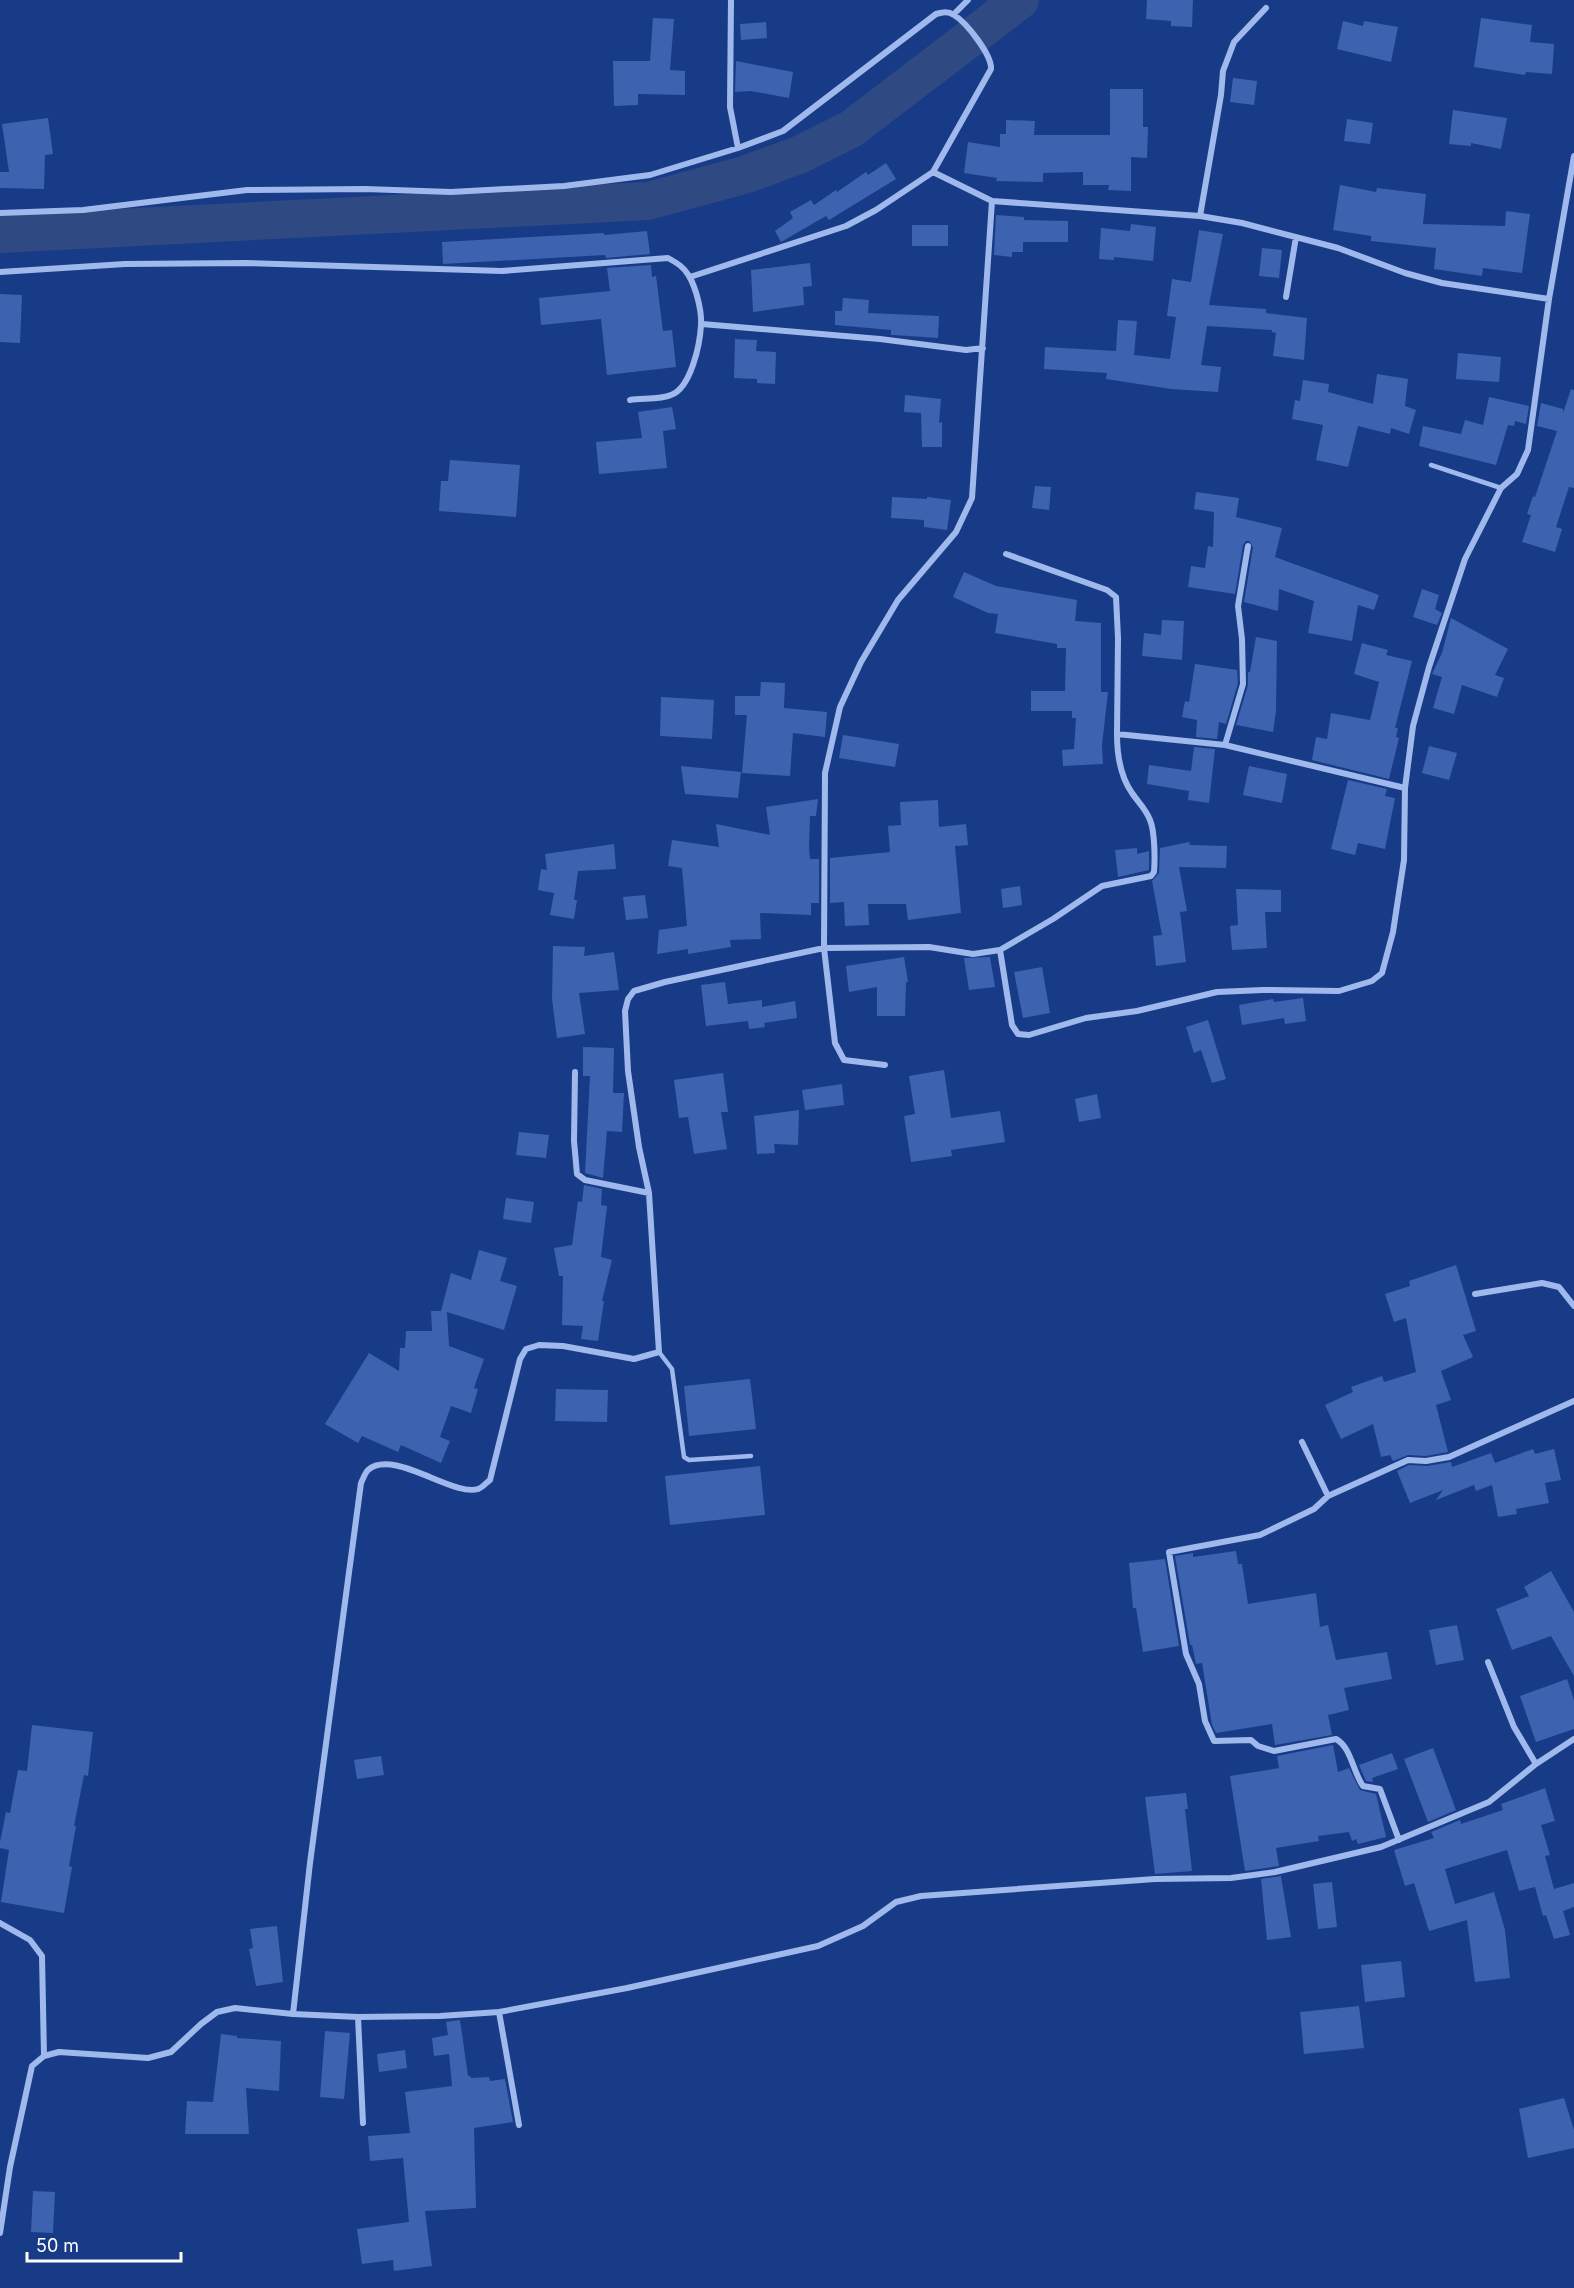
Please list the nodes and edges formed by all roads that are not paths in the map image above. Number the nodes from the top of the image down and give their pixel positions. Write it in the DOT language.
graph roads {
  1 [pos="731,0"];
  2 [pos="968,0"];
  3 [pos="1266,8"];
  4 [pos="954,14"];
  5 [pos="738,148"];
  6 [pos="1574,156"];
  7 [pos="933,172"];
  8 [pos="992,201"];
  9 [pos="0,213"];
  10 [pos="1200,216"];
  11 [pos="1296,237"];
  12 [pos="0,272"];
  13 [pos="690,277"];
  14 [pos="1286,297"];
  15 [pos="1549,299"];
  16 [pos="702,324"];
  17 [pos="983,348"];
  18 [pos="630,400"];
  19 [pos="1431,465"];
  20 [pos="1501,488"];
  21 [pos="1248,546"];
  22 [pos="1006,554"];
  23 [pos="1117,734"];
  24 [pos="1225,745"];
  25 [pos="1405,788"];
  26 [pos="824,948"];
  27 [pos="1000,950"];
  28 [pos="885,1065"];
  29 [pos="575,1072"];
  30 [pos="649,1194"];
  31 [pos="1475,1294"];
  32 [pos="1574,1306"];
  33 [pos="659,1352"];
  34 [pos="1574,1401"];
  35 [pos="1302,1442"];
  36 [pos="751,1456"];
  37 [pos="1328,1496"];
  38 [pos="1488,1662"];
  39 [pos="1574,1739"];
  40 [pos="1536,1764"];
  41 [pos="1399,1840"];
  42 [pos="0,1923"];
  43 [pos="499,2012"];
  44 [pos="293,2014"];
  45 [pos="358,2017"];
  46 [pos="44,2056"];
  47 [pos="363,2123"];
  48 [pos="519,2126"];
  49 [pos="0,2233"];
  1 -- 5 [label="street"];
  2 -- 4 [label="street"];
  3 -- 10 [label="street"];
  4 -- 5 [label="street"];
  4 -- 7 [label="street"];
  5 -- 9 [label="street"];
  6 -- 15 [label="street"];
  7 -- 8 [label="street"];
  7 -- 13 [label="street"];
  8 -- 10 [label="street"];
  8 -- 17 [label="street"];
  10 -- 11 [label="street"];
  11 -- 14 [label="street"];
  11 -- 15 [label="street"];
  12 -- 13 [label="street"];
  13 -- 16 [label="street"];
  15 -- 20 [label="street"];
  16 -- 17 [label="street"];
  16 -- 18 [label="street"];
  17 -- 26 [label="street"];
  19 -- 20 [label="lane"];
  20 -- 25 [label="street"];
  21 -- 24 [label="street"];
  22 -- 23 [label="street"];
  23 -- 24 [label="street"];
  23 -- 27 [label="street"];
  24 -- 25 [label="street"];
  25 -- 27 [label="street"];
  26 -- 27 [label="street"];
  26 -- 28 [label="street"];
  26 -- 30 [label="street"];
  29 -- 30 [label="street"];
  30 -- 33 [label="street"];
  31 -- 32 [label="street"];
  33 -- 36 [label="lane"];
  33 -- 44 [label="street"];
  34 -- 37 [label="street"];
  35 -- 37 [label="street"];
  37 -- 41 [label="street"];
  38 -- 40 [label="street"];
  39 -- 40 [label="street"];
  40 -- 41 [label="street"];
  41 -- 43 [label="street"];
  42 -- 46 [label="street"];
  43 -- 45 [label="street"];
  43 -- 48 [label="street"];
  44 -- 45 [label="street"];
  44 -- 46 [label="street"];
  45 -- 47 [label="street"];
  46 -- 49 [label="street"];
}
